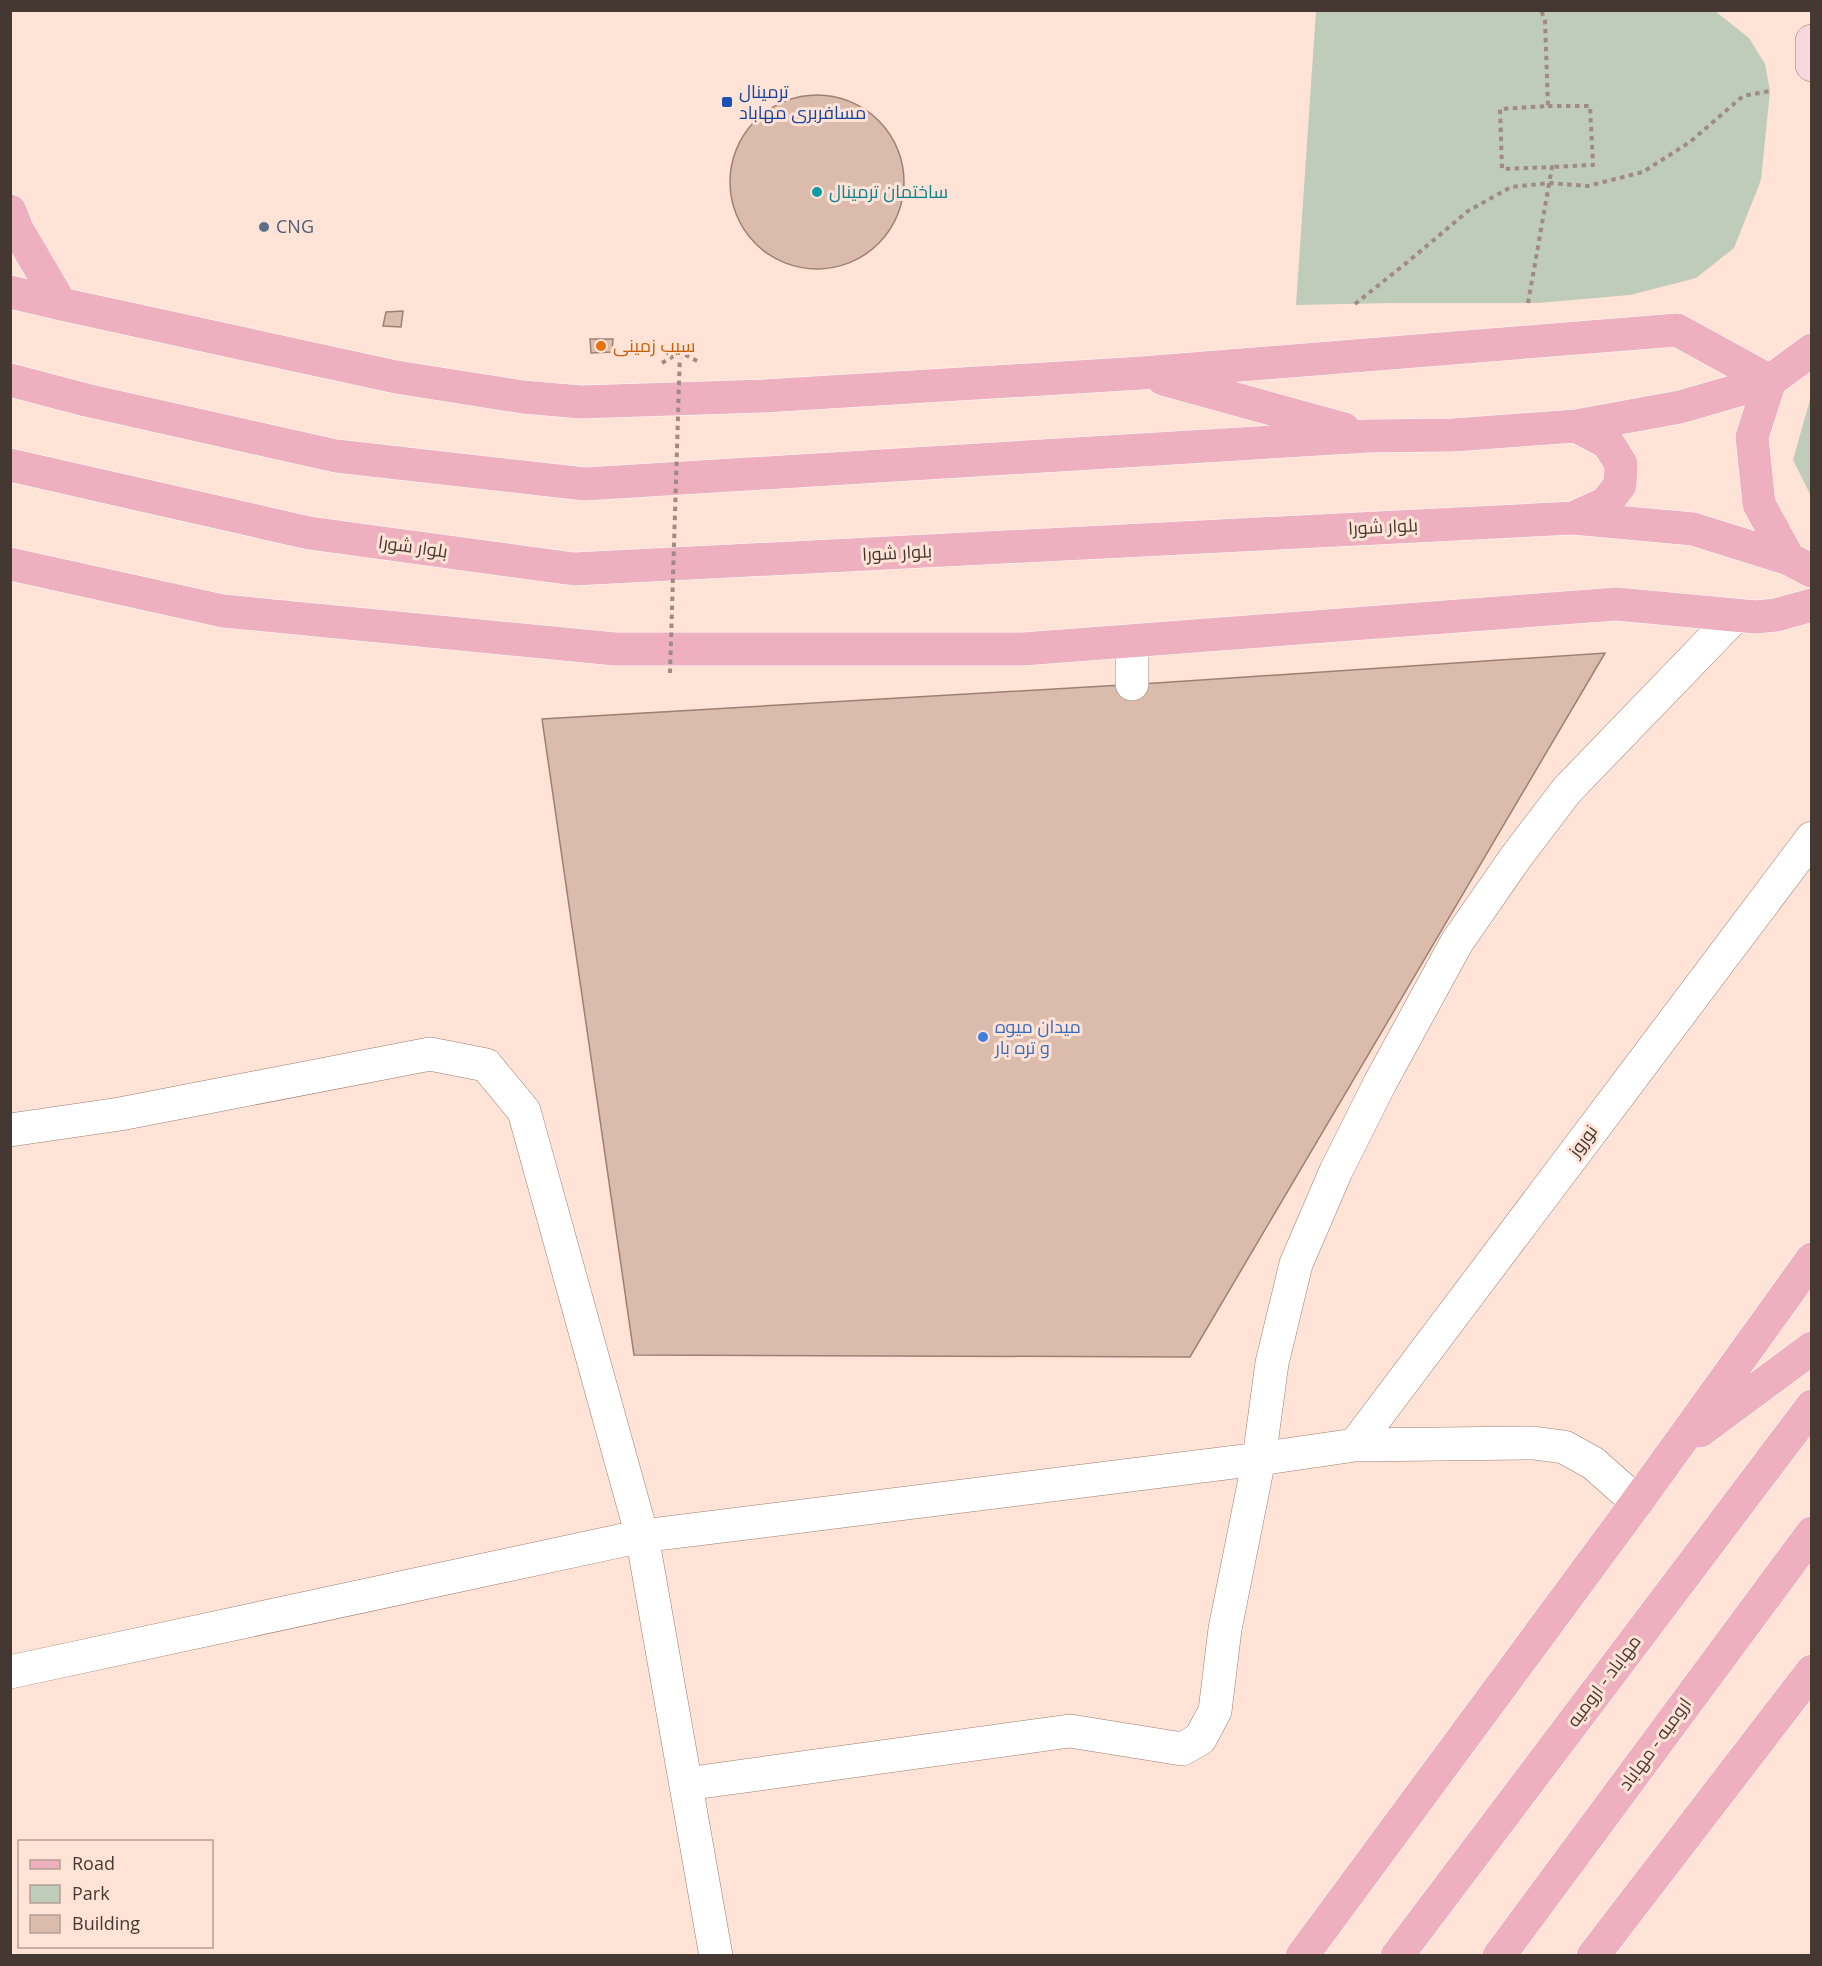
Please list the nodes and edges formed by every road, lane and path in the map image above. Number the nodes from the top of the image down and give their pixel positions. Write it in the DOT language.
graph roads {
  1 [pos="1541,10"];
  2 [pos="1812,41"];
  3 [pos="1812,65"];
  4 [pos="1770,91"];
  5 [pos="1548,106"];
  6 [pos="1552,166"];
  7 [pos="1549,183"];
  8 [pos="10,211"];
  9 [pos="10,292"];
  10 [pos="1355,303"];
  11 [pos="1528,303"];
  12 [pos="61,304"];
  13 [pos="1812,350"];
  14 [pos="680,352"];
  15 [pos="1142,373"];
  16 [pos="10,380"];
  17 [pos="1770,381"];
  18 [pos="1576,426"];
  19 [pos="1369,436"];
  20 [pos="10,465"];
  21 [pos="1573,518"];
  22 [pos="10,564"];
  23 [pos="1800,565"];
  24 [pos="1812,605"];
  25 [pos="1735,616"];
  26 [pos="1132,640"];
  27 [pos="670,673"];
  28 [pos="1132,684"];
  29 [pos="1812,838"];
  30 [pos="10,1130"];
  31 [pos="1812,1259"];
  32 [pos="1812,1348"];
  33 [pos="1812,1406"];
  34 [pos="1355,1445"];
  35 [pos="1674,1450"];
  36 [pos="1259,1459"];
  37 [pos="1636,1502"];
  38 [pos="1812,1533"];
  39 [pos="642,1536"];
  40 [pos="1812,1671"];
  41 [pos="10,1672"];
  42 [pos="686,1784"];
  43 [pos="716,1956"];
  44 [pos="1302,1956"];
  45 [pos="1397,1956"];
  46 [pos="1498,1956"];
  47 [pos="1593,1956"];
  1 -- 5 [label="path"];
  2 -- 3 [label="main road"];
  4 -- 7 [label="path"];
  5 -- 6 [label="path"];
  5 -- 6 [label="path"];
  6 -- 7 [label="path"];
  7 -- 10 [label="path"];
  7 -- 11 [label="path"];
  8 -- 12 [label="main road"];
  9 -- 12 [label="main road"];
  12 -- 15 [label="main road"];
  13 -- 17 [label="main road"];
  14 -- 27 [label="path, bridge"];
  15 -- 17 [label="main road"];
  15 -- 19 [label="main road"];
  16 -- 19 [label="main road"];
  17 -- 18 [label="main road"];
  17 -- 23 [label="main road"];
  18 -- 19 [label="main road"];
  18 -- 21 [label="main road"];
  20 -- 21 [label="main road, بلوار شورا"];
  21 -- 23 [label="main road, بلوار شورا"];
  22 -- 26 [label="main road"];
  24 -- 25 [label="main road"];
  25 -- 26 [label="main road"];
  25 -- 36 [label="street"];
  26 -- 28 [label="street"];
  29 -- 34 [label="street, نوروز"];
  30 -- 39 [label="street"];
  31 -- 35 [label="main road"];
  32 -- 35 [label="main road"];
  33 -- 45 [label="main road, مهاباد - ارومیه"];
  34 -- 36 [label="street"];
  34 -- 37 [label="street"];
  35 -- 37 [label="main road"];
  36 -- 39 [label="street"];
  36 -- 42 [label="street"];
  37 -- 44 [label="main road"];
  38 -- 46 [label="main road, ارومیه - مهاباد"];
  39 -- 41 [label="street"];
  39 -- 42 [label="street"];
  40 -- 47 [label="main road"];
  42 -- 43 [label="street"];
}
